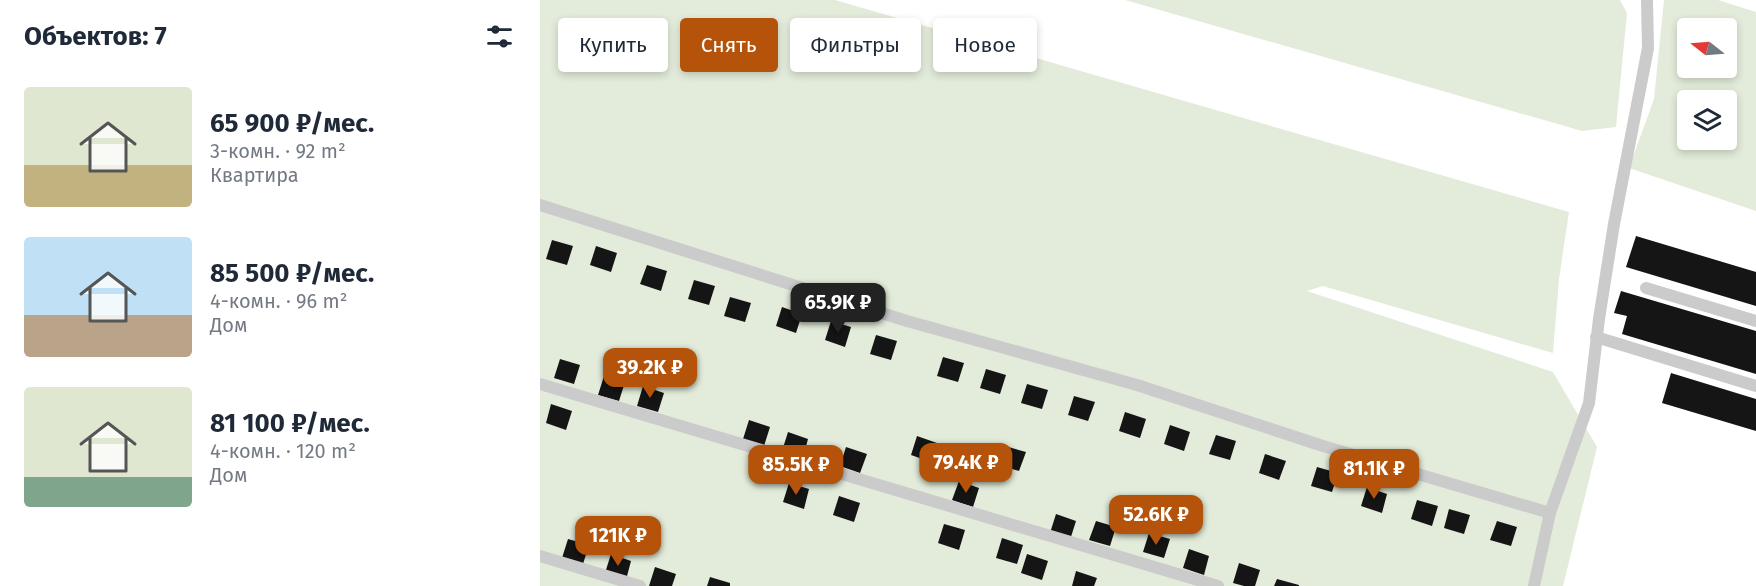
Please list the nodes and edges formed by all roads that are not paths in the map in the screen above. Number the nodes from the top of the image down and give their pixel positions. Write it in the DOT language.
graph roads {
  1 [pos="1647,0"];
  2 [pos="540,205"];
  3 [pos="1646,288"];
  4 [pos="1756,321"];
  5 [pos="1596,337"];
  6 [pos="540,384"];
  7 [pos="1756,386"];
  8 [pos="1550,513"];
  9 [pos="540,556"];
  10 [pos="640,586"];
  11 [pos="1218,586"];
  12 [pos="1534,586"];
  1 -- 5 [label="lane"];
  2 -- 8 [label="lane"];
  3 -- 4 [label="lane"];
  5 -- 7 [label="lane"];
  5 -- 8 [label="lane"];
  6 -- 11 [label="lane"];
  8 -- 12 [label="lane"];
  9 -- 10 [label="lane"];
}
